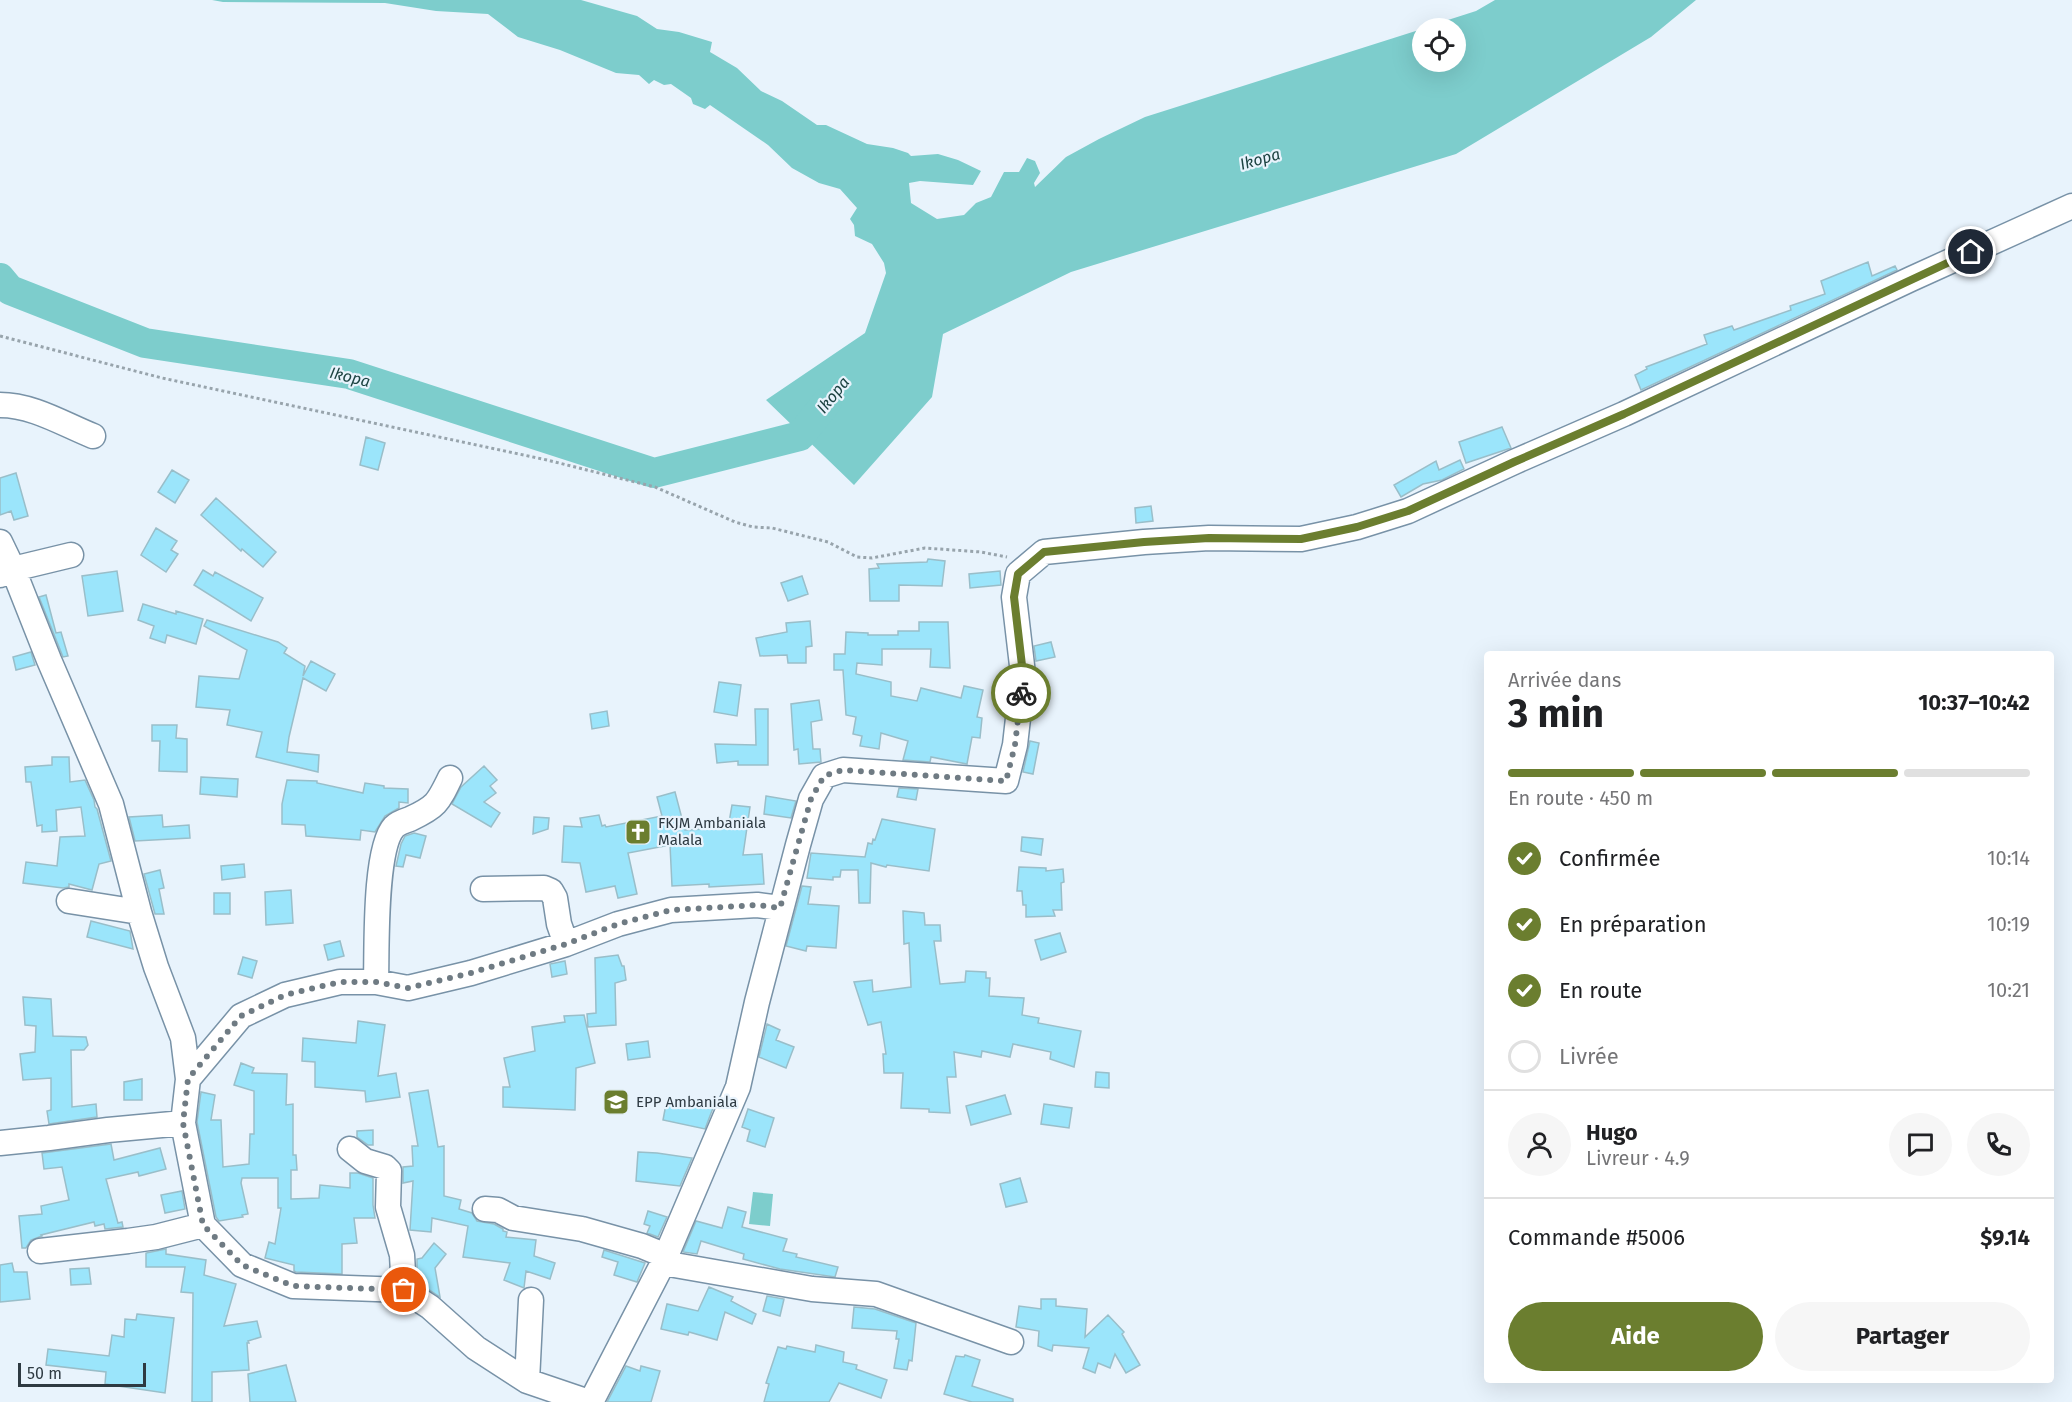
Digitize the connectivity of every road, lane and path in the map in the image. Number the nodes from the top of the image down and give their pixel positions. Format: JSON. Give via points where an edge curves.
{"nodes":[{"id":1,"x":2072,"y":206,"type":"edge"},
{"id":2,"x":0,"y":336,"type":"edge"},
{"id":3,"x":0,"y":405,"type":"edge"},
{"id":4,"x":93,"y":436,"type":"dead end"},
{"id":5,"x":0,"y":542,"type":"edge"},
{"id":6,"x":71,"y":555,"type":"dead end"},
{"id":7,"x":1028,"y":566,"type":"junction"},
{"id":8,"x":7,"y":572,"type":"edge"},
{"id":9,"x":450,"y":778,"type":"dead end"},
{"id":10,"x":483,"y":889,"type":"dead end"},
{"id":11,"x":69,"y":901,"type":"dead end"},
{"id":12,"x":780,"y":908,"type":"junction"},
{"id":13,"x":139,"y":912,"type":"junction"},
{"id":14,"x":566,"y":944,"type":"junction"},
{"id":15,"x":376,"y":982,"type":"junction"},
{"id":16,"x":188,"y":1079,"type":"junction"},
{"id":17,"x":183,"y":1123,"type":"junction"},
{"id":18,"x":0,"y":1143,"type":"edge"},
{"id":19,"x":350,"y":1149,"type":"dead end"},
{"id":20,"x":485,"y":1209,"type":"dead end"},
{"id":21,"x":203,"y":1225,"type":"junction"},
{"id":22,"x":39,"y":1251,"type":"dead end"},
{"id":23,"x":664,"y":1259,"type":"junction"},
{"id":24,"x":404,"y":1290,"type":"junction"},
{"id":25,"x":531,"y":1300,"type":"dead end"},
{"id":26,"x":1011,"y":1342,"type":"dead end"},
{"id":27,"x":527,"y":1381,"type":"junction"},
{"id":28,"x":590,"y":1402,"type":"edge"}],
"edges":[{"from":1,"to":7,"type":"street","via":[[1408,511],[1301,539],[1209,538],[1133,543],[1044,552]]},
{"from":2,"to":7,"type":"path","via":[[162,378],[547,460],[655,487],[735,522],[828,542],[857,557],[925,548],[981,552],[1009,557]]},
{"from":3,"to":4,"type":"street","via":[[32,410]]},
{"from":5,"to":8,"type":"street"},
{"from":6,"to":8,"type":"street"},
{"from":7,"to":12,"type":"street","via":[[1018,574],[1014,597],[1023,674],[1015,745],[1006,781],[843,770],[824,776],[811,799]]},
{"from":8,"to":13,"type":"street","via":[[111,804]]},
{"from":9,"to":15,"type":"street","via":[[434,807],[395,825],[387,836]]},
{"from":10,"to":14,"type":"street","via":[[551,891]]},
{"from":11,"to":13,"type":"street"},
{"from":12,"to":14,"type":"street","via":[[757,905],[671,910],[618,924]]},
{"from":12,"to":23,"type":"street","via":[[738,1087]]},
{"from":13,"to":16,"type":"street","via":[[183,1038]]},
{"from":14,"to":15,"type":"street","via":[[408,988]]},
{"from":15,"to":16,"type":"street","via":[[340,982],[285,995],[241,1016]]},
{"from":16,"to":17,"type":"street"},
{"from":17,"to":18,"type":"street"},
{"from":17,"to":21,"type":"street"},
{"from":19,"to":24,"type":"street","via":[[365,1161],[389,1171],[388,1207],[402,1255]]},
{"from":20,"to":23,"type":"street","via":[[498,1210],[513,1218],[582,1229],[642,1246]]},
{"from":21,"to":22,"type":"street","via":[[147,1238]]},
{"from":21,"to":24,"type":"street","via":[[242,1265],[293,1286]]},
{"from":23,"to":26,"type":"street","via":[[812,1289],[876,1294]]},
{"from":23,"to":28,"type":"street"},
{"from":24,"to":27,"type":"street","via":[[430,1307],[476,1348]]},
{"from":25,"to":27,"type":"street"},
{"from":27,"to":28,"type":"street"}]}
